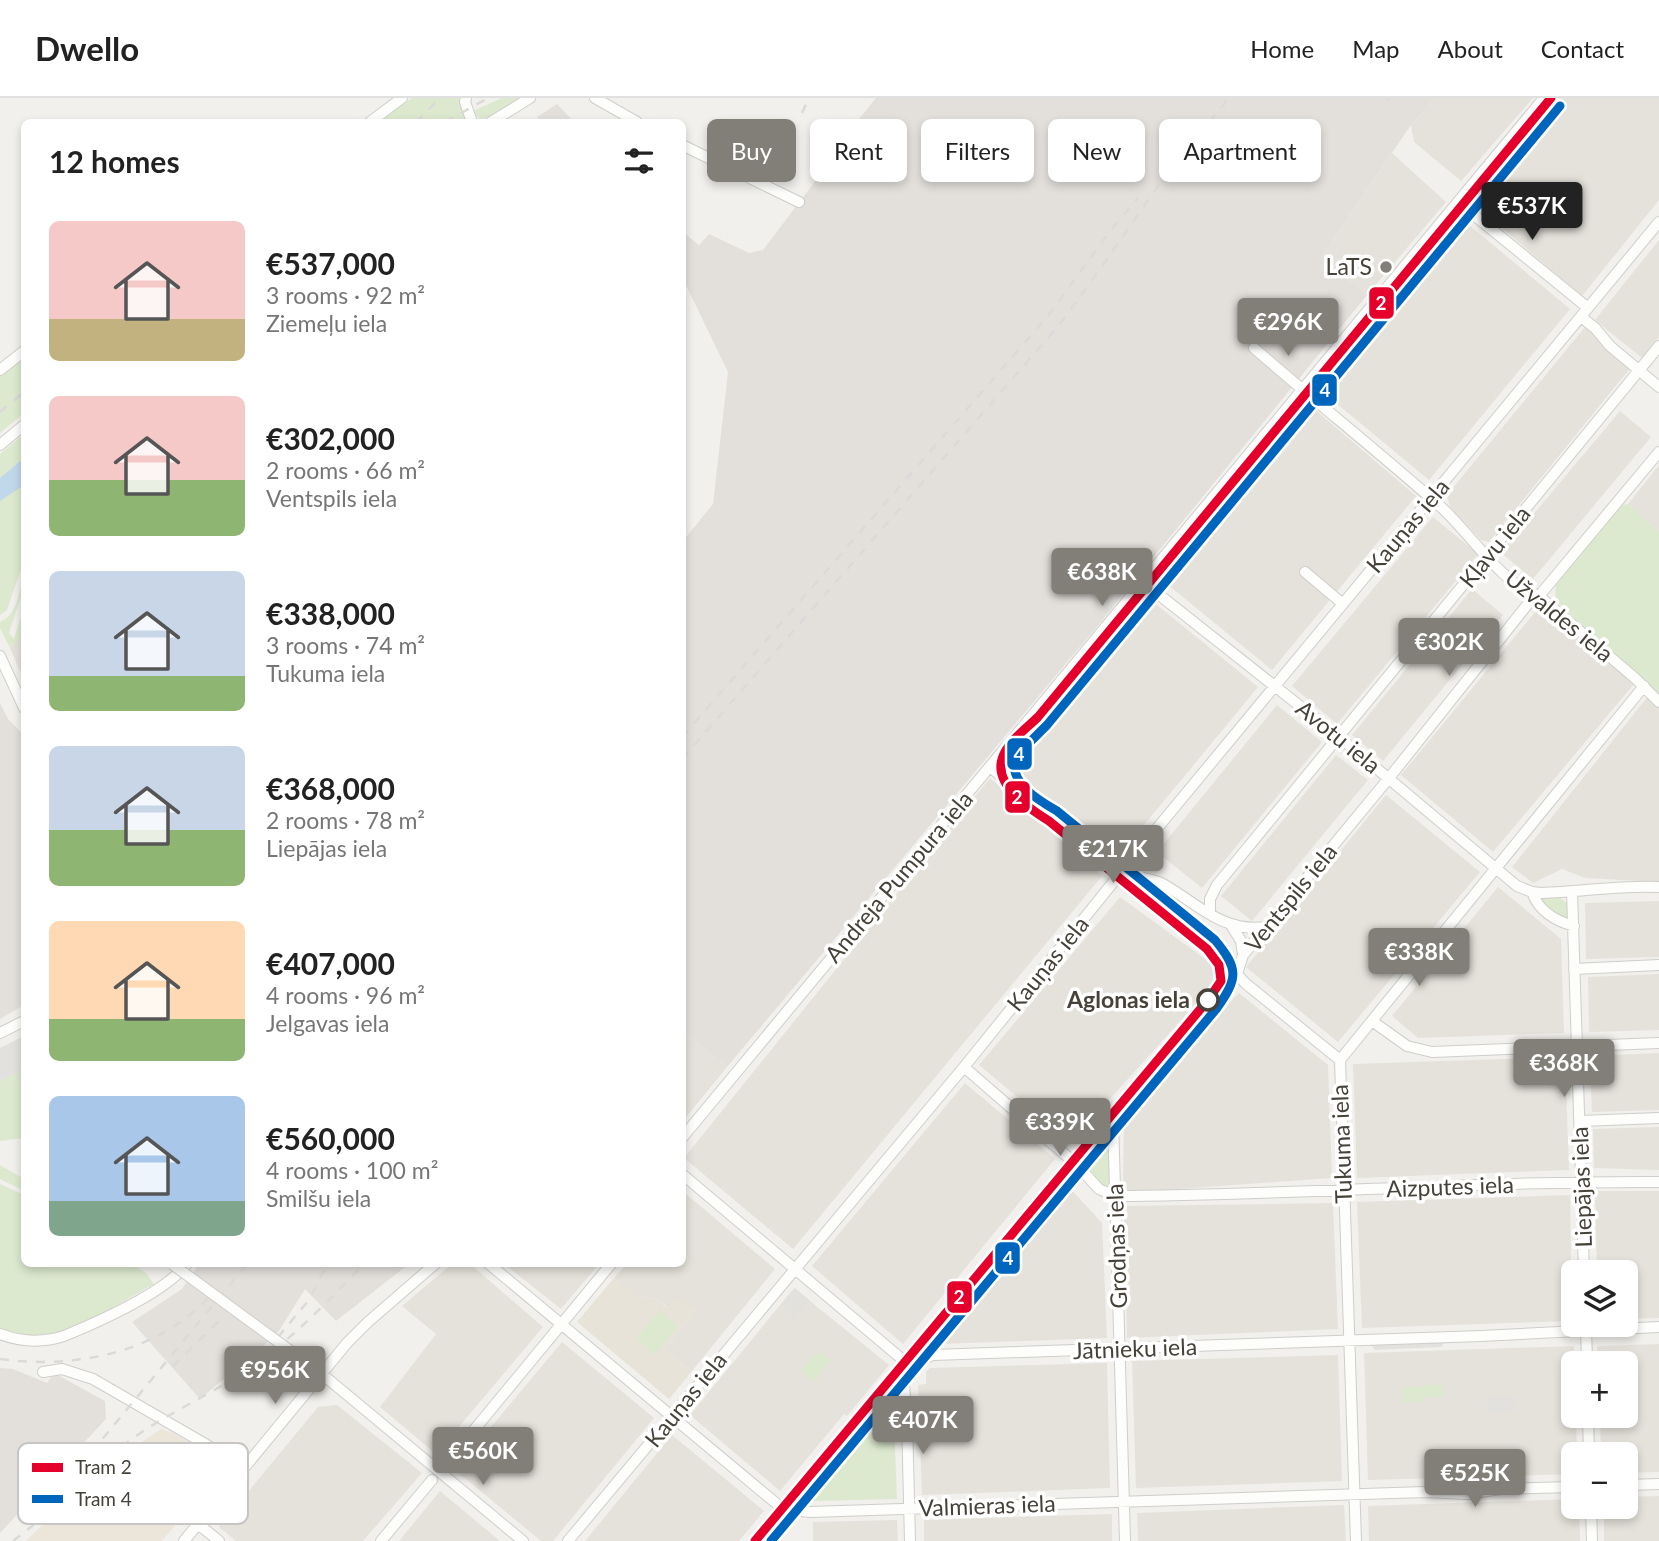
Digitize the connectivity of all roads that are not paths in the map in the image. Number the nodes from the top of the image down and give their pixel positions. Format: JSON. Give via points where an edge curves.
{"nodes":[{"id":1,"x":402,"y":98,"type":"edge"},
{"id":2,"x":466,"y":98,"type":"edge"},
{"id":3,"x":530,"y":98,"type":"edge"},
{"id":4,"x":595,"y":98,"type":"edge"},
{"id":5,"x":1544,"y":98,"type":"edge"},
{"id":6,"x":374,"y":119,"type":"edge"},
{"id":7,"x":471,"y":119,"type":"edge"},
{"id":8,"x":496,"y":119,"type":"edge"},
{"id":9,"x":632,"y":119,"type":"edge"},
{"id":10,"x":686,"y":147,"type":"edge"},
{"id":11,"x":799,"y":202,"type":"dead end"},
{"id":12,"x":1458,"y":202,"type":"junction"},
{"id":13,"x":1659,"y":222,"type":"edge"},
{"id":14,"x":1585,"y":313,"type":"junction"},
{"id":15,"x":1659,"y":346,"type":"edge"},
{"id":16,"x":1254,"y":348,"type":"dead end"},
{"id":17,"x":21,"y":353,"type":"edge"},
{"id":18,"x":0,"y":370,"type":"edge"},
{"id":19,"x":1639,"y":371,"type":"junction"},
{"id":20,"x":1659,"y":387,"type":"edge"},
{"id":21,"x":1303,"y":390,"type":"junction"},
{"id":22,"x":21,"y":428,"type":"edge"},
{"id":23,"x":0,"y":445,"type":"edge"},
{"id":24,"x":1659,"y":452,"type":"edge"},
{"id":25,"x":1431,"y":498,"type":"junction"},
{"id":26,"x":1487,"y":557,"type":"junction"},
{"id":27,"x":1305,"y":572,"type":"dead end"},
{"id":28,"x":1143,"y":582,"type":"junction"},
{"id":29,"x":1539,"y":596,"type":"junction"},
{"id":30,"x":1343,"y":604,"type":"junction"},
{"id":31,"x":0,"y":656,"type":"edge"},
{"id":32,"x":1644,"y":686,"type":"junction"},
{"id":33,"x":1275,"y":687,"type":"junction"},
{"id":34,"x":21,"y":702,"type":"edge"},
{"id":35,"x":1659,"y":702,"type":"edge"},
{"id":36,"x":1339,"y":737,"type":"junction"},
{"id":37,"x":990,"y":767,"type":"junction"},
{"id":38,"x":1389,"y":778,"type":"junction"},
{"id":39,"x":1496,"y":869,"type":"junction"},
{"id":40,"x":1122,"y":873,"type":"junction"},
{"id":41,"x":1659,"y":887,"type":"edge"},
{"id":42,"x":1572,"y":891,"type":"junction"},
{"id":43,"x":1532,"y":892,"type":"junction"},
{"id":44,"x":1210,"y":914,"type":"junction"},
{"id":45,"x":1231,"y":925,"type":"junction"},
{"id":46,"x":1574,"y":926,"type":"junction"},
{"id":47,"x":1266,"y":927,"type":"junction"},
{"id":48,"x":1243,"y":955,"type":"junction"},
{"id":49,"x":1659,"y":965,"type":"edge"},
{"id":50,"x":1574,"y":968,"type":"junction"},
{"id":51,"x":1237,"y":974,"type":"junction"},
{"id":52,"x":1372,"y":1021,"type":"junction"},
{"id":53,"x":21,"y":1022,"type":"edge"},
{"id":54,"x":0,"y":1033,"type":"edge"},
{"id":55,"x":1659,"y":1043,"type":"edge"},
{"id":56,"x":1577,"y":1045,"type":"junction"},
{"id":57,"x":1340,"y":1060,"type":"junction"},
{"id":58,"x":964,"y":1067,"type":"junction"},
{"id":59,"x":1659,"y":1118,"type":"edge"},
{"id":60,"x":1112,"y":1119,"type":"junction"},
{"id":61,"x":1580,"y":1121,"type":"junction"},
{"id":62,"x":686,"y":1133,"type":"edge"},
{"id":63,"x":1076,"y":1164,"type":"junction"},
{"id":64,"x":686,"y":1178,"type":"edge"},
{"id":65,"x":1582,"y":1182,"type":"junction"},
{"id":66,"x":1659,"y":1182,"type":"edge"},
{"id":67,"x":1344,"y":1191,"type":"junction"},
{"id":68,"x":1115,"y":1196,"type":"junction"},
{"id":69,"x":1584,"y":1260,"type":"edge"},
{"id":70,"x":176,"y":1267,"type":"edge"},
{"id":71,"x":183,"y":1267,"type":"edge"},
{"id":72,"x":432,"y":1267,"type":"edge"},
{"id":73,"x":492,"y":1267,"type":"edge"},
{"id":74,"x":608,"y":1267,"type":"edge"},
{"id":75,"x":794,"y":1269,"type":"junction"},
{"id":76,"x":560,"y":1325,"type":"junction"},
{"id":77,"x":1638,"y":1327,"type":"edge"},
{"id":78,"x":1659,"y":1327,"type":"edge"},
{"id":79,"x":1561,"y":1328,"type":"edge"},
{"id":80,"x":0,"y":1334,"type":"edge"},
{"id":81,"x":1349,"y":1341,"type":"junction"},
{"id":82,"x":1120,"y":1350,"type":"junction"},
{"id":83,"x":906,"y":1369,"type":"junction"},
{"id":84,"x":43,"y":1372,"type":"dead end"},
{"id":85,"x":322,"y":1374,"type":"junction"},
{"id":86,"x":671,"y":1417,"type":"junction"},
{"id":87,"x":204,"y":1443,"type":"edge"},
{"id":88,"x":248,"y":1463,"type":"edge"},
{"id":89,"x":446,"y":1464,"type":"dead end"},
{"id":90,"x":432,"y":1480,"type":"dead end"},
{"id":91,"x":1659,"y":1484,"type":"edge"},
{"id":92,"x":1638,"y":1485,"type":"edge"},
{"id":93,"x":1561,"y":1487,"type":"edge"},
{"id":94,"x":1354,"y":1494,"type":"junction"},
{"id":95,"x":1123,"y":1502,"type":"junction"},
{"id":96,"x":909,"y":1508,"type":"junction"},
{"id":97,"x":791,"y":1510,"type":"junction"},
{"id":98,"x":1591,"y":1519,"type":"edge"},
{"id":99,"x":198,"y":1524,"type":"joint"},
{"id":100,"x":184,"y":1541,"type":"edge"},
{"id":101,"x":219,"y":1541,"type":"edge"},
{"id":102,"x":381,"y":1541,"type":"edge"},
{"id":103,"x":523,"y":1541,"type":"edge"},
{"id":104,"x":568,"y":1541,"type":"edge"},
{"id":105,"x":767,"y":1541,"type":"edge"},
{"id":106,"x":910,"y":1541,"type":"edge"},
{"id":107,"x":1125,"y":1541,"type":"edge"},
{"id":108,"x":1356,"y":1541,"type":"edge"},
{"id":109,"x":1592,"y":1541,"type":"edge"}],
"edges":[{"from":1,"to":6,"type":"street"},
{"from":2,"to":7,"type":"street"},
{"from":3,"to":8,"type":"street"},
{"from":4,"to":9,"type":"street"},
{"from":5,"to":12,"type":"street","name":"Andreja Pumpura iela"},
{"from":10,"to":11,"type":"street"},
{"from":12,"to":14,"type":"street"},
{"from":12,"to":21,"type":"street","name":"Andreja Pumpura iela"},
{"from":13,"to":14,"type":"street","name":"Kauņas iela"},
{"from":14,"to":19,"type":"street"},
{"from":14,"to":25,"type":"street","name":"Kauņas iela"},
{"from":15,"to":19,"type":"street","name":"Kļavu iela"},
{"from":16,"to":21,"type":"street","name":"Užvaldes iela"},
{"from":17,"to":18,"type":"street"},
{"from":19,"to":20,"type":"street"},
{"from":19,"to":26,"type":"street","name":"Kļavu iela"},
{"from":21,"to":25,"type":"street","name":"Užvaldes iela"},
{"from":21,"to":28,"type":"street","name":"Andreja Pumpura iela"},
{"from":22,"to":23,"type":"street"},
{"from":24,"to":29,"type":"street","name":"Ventspils iela"},
{"from":25,"to":26,"type":"street","name":"Užvaldes iela"},
{"from":25,"to":30,"type":"street","name":"Kauņas iela"},
{"from":26,"to":29,"type":"street","name":"Užvaldes iela","via":[[1521,587]]},
{"from":26,"to":36,"type":"street","name":"Kļavu iela"},
{"from":27,"to":30,"type":"street"},
{"from":28,"to":33,"type":"street","name":"Avotu iela"},
{"from":28,"to":37,"type":"street","name":"Andreja Pumpura iela"},
{"from":29,"to":32,"type":"street","name":"Užvaldes iela"},
{"from":29,"to":38,"type":"street","name":"Ventspils iela","via":[[1531,600]]},
{"from":30,"to":33,"type":"street","name":"Kauņas iela"},
{"from":31,"to":34,"type":"street"},
{"from":32,"to":35,"type":"street","name":"Užvaldes iela"},
{"from":32,"to":39,"type":"street","name":"Tukuma iela"},
{"from":33,"to":36,"type":"street","name":"Avotu iela"},
{"from":33,"to":40,"type":"street","name":"Kauņas iela"},
{"from":36,"to":38,"type":"street","name":"Avotu iela"},
{"from":36,"to":44,"type":"street","name":"Kļavu iela","via":[[1217,885],[1210,899]]},
{"from":37,"to":40,"type":"street"},
{"from":37,"to":62,"type":"street","name":"Andreja Pumpura iela"},
{"from":38,"to":39,"type":"street","name":"Avotu iela"},
{"from":38,"to":47,"type":"street","name":"Ventspils iela"},
{"from":39,"to":43,"type":"street","name":"Avotu iela"},
{"from":39,"to":52,"type":"street","name":"Tukuma iela"},
{"from":40,"to":44,"type":"street","via":[[1162,883]]},
{"from":40,"to":58,"type":"street","name":"Kauņas iela"},
{"from":41,"to":42,"type":"street"},
{"from":42,"to":43,"type":"street"},
{"from":42,"to":46,"type":"street","name":"Liepājas iela"},
{"from":43,"to":46,"type":"street","name":"Avotu iela","via":[[1536,904],[1560,922]]},
{"from":44,"to":45,"type":"street"},
{"from":45,"to":47,"type":"street","via":[[1247,930]]},
{"from":45,"to":48,"type":"street"},
{"from":46,"to":50,"type":"street","name":"Liepājas iela"},
{"from":47,"to":48,"type":"street","name":"Ventspils iela"},
{"from":48,"to":51,"type":"street","name":"Ventspils iela"},
{"from":49,"to":50,"type":"street"},
{"from":50,"to":56,"type":"street","name":"Liepājas iela"},
{"from":51,"to":57,"type":"street"},
{"from":51,"to":60,"type":"street","name":"Ventspils iela"},
{"from":52,"to":56,"type":"street","via":[[1407,1046],[1432,1052]]},
{"from":52,"to":57,"type":"street","name":"Tukuma iela"},
{"from":53,"to":54,"type":"street"},
{"from":55,"to":56,"type":"street"},
{"from":56,"to":61,"type":"street","name":"Liepājas iela"},
{"from":57,"to":67,"type":"street","name":"Tukuma iela"},
{"from":58,"to":63,"type":"street"},
{"from":58,"to":75,"type":"street","name":"Kauņas iela"},
{"from":59,"to":61,"type":"street"},
{"from":60,"to":63,"type":"street","name":"Ventspils iela"},
{"from":60,"to":68,"type":"street","name":"Grodņas iela"},
{"from":61,"to":65,"type":"street","name":"Liepājas iela"},
{"from":63,"to":68,"type":"street","via":[[1099,1189]]},
{"from":63,"to":83,"type":"street","name":"Ventspils iela"},
{"from":64,"to":75,"type":"street"},
{"from":65,"to":66,"type":"street","name":"Aizputes iela"},
{"from":65,"to":67,"type":"street","name":"Aizputes iela"},
{"from":65,"to":69,"type":"street","name":"Liepājas iela"},
{"from":67,"to":68,"type":"street","name":"Aizputes iela"},
{"from":67,"to":81,"type":"street","name":"Tukuma iela"},
{"from":68,"to":82,"type":"street","name":"Grodņas iela"},
{"from":70,"to":85,"type":"street","bridge":true},
{"from":71,"to":80,"type":"street","via":[[144,1297],[64,1336],[33,1341]]},
{"from":72,"to":85,"type":"street","via":[[368,1322]]},
{"from":73,"to":76,"type":"street","name":"Valmieras iela"},
{"from":74,"to":76,"type":"street"},
{"from":75,"to":83,"type":"street"},
{"from":75,"to":86,"type":"street","name":"Kauņas iela"},
{"from":76,"to":86,"type":"street","name":"Valmieras iela"},
{"from":76,"to":89,"type":"street"},
{"from":77,"to":78,"type":"street","name":"Jātnieku iela"},
{"from":79,"to":81,"type":"street","name":"Jātnieku iela"},
{"from":81,"to":82,"type":"street","name":"Jātnieku iela"},
{"from":81,"to":94,"type":"street","name":"Tukuma iela"},
{"from":82,"to":83,"type":"street","name":"Jātnieku iela","via":[[933,1356]]},
{"from":82,"to":95,"type":"street","name":"Grodņas iela"},
{"from":83,"to":96,"type":"street"},
{"from":83,"to":97,"type":"street","name":"Ventspils iela"},
{"from":84,"to":87,"type":"street","via":[[62,1369],[93,1379]]},
{"from":85,"to":88,"type":"street"},
{"from":85,"to":103,"type":"street"},
{"from":86,"to":97,"type":"street","name":"Valmieras iela","via":[[775,1504]]},
{"from":86,"to":104,"type":"street","name":"Kauņas iela"},
{"from":90,"to":102,"type":"street"},
{"from":91,"to":92,"type":"street"},
{"from":93,"to":94,"type":"street","name":"Valmieras iela","via":[[1468,1494]]},
{"from":94,"to":95,"type":"street","name":"Valmieras iela"},
{"from":94,"to":108,"type":"street","name":"Tukuma iela"},
{"from":95,"to":96,"type":"street","name":"Valmieras iela"},
{"from":95,"to":107,"type":"street","name":"Grodņas iela"},
{"from":96,"to":97,"type":"street","name":"Valmieras iela"},
{"from":96,"to":106,"type":"street"},
{"from":97,"to":105,"type":"street","name":"Ventspils iela"},
{"from":98,"to":109,"type":"street"},
{"from":99,"to":100,"type":"street"},
{"from":99,"to":101,"type":"street"}]}
